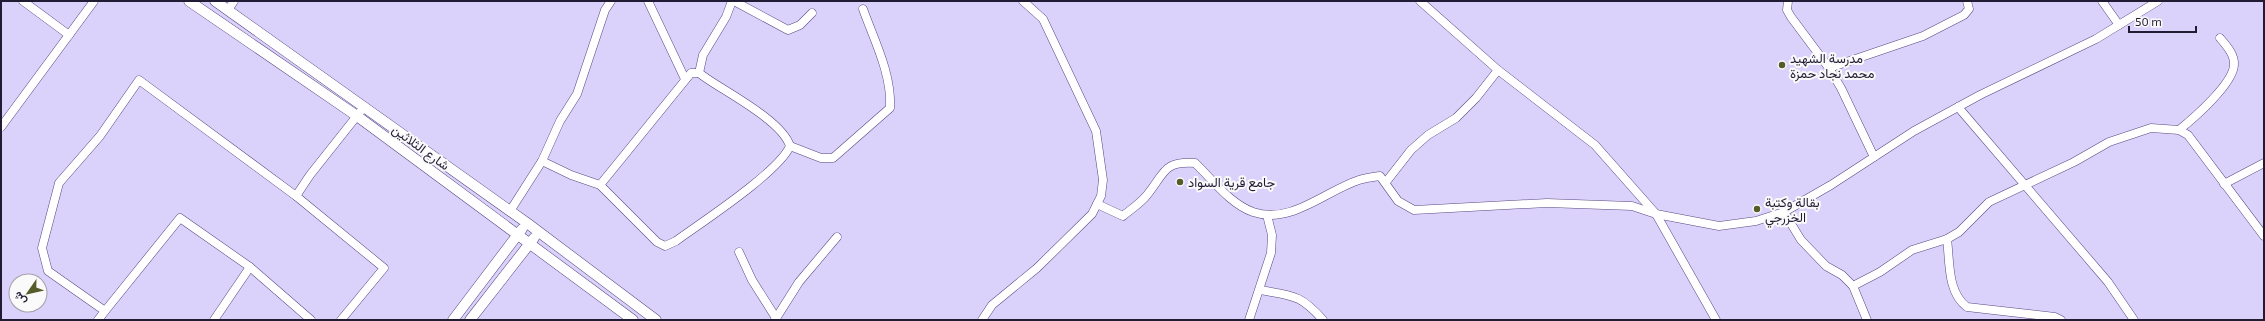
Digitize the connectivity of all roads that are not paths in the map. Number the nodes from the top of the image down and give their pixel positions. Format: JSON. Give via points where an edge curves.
{"nodes":[{"id":1,"x":23,"y":1,"type":"edge"},
{"id":2,"x":94,"y":1,"type":"edge"},
{"id":3,"x":189,"y":1,"type":"edge"},
{"id":4,"x":215,"y":1,"type":"edge"},
{"id":5,"x":234,"y":1,"type":"edge"},
{"id":6,"x":610,"y":1,"type":"edge"},
{"id":7,"x":648,"y":1,"type":"edge"},
{"id":8,"x":733,"y":1,"type":"edge"},
{"id":9,"x":1023,"y":1,"type":"edge"},
{"id":10,"x":1420,"y":1,"type":"edge"},
{"id":11,"x":1788,"y":1,"type":"edge"},
{"id":12,"x":1967,"y":1,"type":"edge"},
{"id":13,"x":2102,"y":1,"type":"edge"},
{"id":14,"x":2158,"y":1,"type":"edge"},
{"id":15,"x":228,"y":10,"type":"junction"},
{"id":16,"x":863,"y":10,"type":"dead end"},
{"id":17,"x":812,"y":13,"type":"dead end"},
{"id":18,"x":2119,"y":25,"type":"junction"},
{"id":19,"x":69,"y":35,"type":"junction"},
{"id":20,"x":2220,"y":38,"type":"dead end"},
{"id":21,"x":1829,"y":68,"type":"junction"},
{"id":22,"x":1498,"y":70,"type":"junction"},
{"id":23,"x":699,"y":73,"type":"junction"},
{"id":24,"x":685,"y":79,"type":"junction"},
{"id":25,"x":364,"y":107,"type":"junction"},
{"id":26,"x":1958,"y":107,"type":"junction"},
{"id":27,"x":357,"y":116,"type":"junction"},
{"id":28,"x":1,"y":127,"type":"edge"},
{"id":29,"x":2179,"y":130,"type":"junction"},
{"id":30,"x":790,"y":146,"type":"junction"},
{"id":31,"x":1874,"y":157,"type":"junction"},
{"id":32,"x":542,"y":161,"type":"junction"},
{"id":33,"x":2264,"y":163,"type":"edge"},
{"id":34,"x":1386,"y":182,"type":"junction"},
{"id":35,"x":2024,"y":184,"type":"junction"},
{"id":36,"x":2224,"y":184,"type":"junction"},
{"id":37,"x":600,"y":185,"type":"junction"},
{"id":38,"x":296,"y":196,"type":"junction"},
{"id":39,"x":1097,"y":204,"type":"junction"},
{"id":40,"x":510,"y":211,"type":"junction"},
{"id":41,"x":1784,"y":212,"type":"junction"},
{"id":42,"x":1656,"y":214,"type":"junction"},
{"id":43,"x":1267,"y":215,"type":"junction"},
{"id":44,"x":527,"y":223,"type":"junction"},
{"id":45,"x":539,"y":232,"type":"junction"},
{"id":46,"x":518,"y":234,"type":"junction"},
{"id":47,"x":2264,"y":236,"type":"edge"},
{"id":48,"x":838,"y":237,"type":"dead end"},
{"id":49,"x":1947,"y":239,"type":"junction"},
{"id":50,"x":530,"y":243,"type":"junction"},
{"id":51,"x":739,"y":252,"type":"dead end"},
{"id":52,"x":250,"y":267,"type":"junction"},
{"id":53,"x":1853,"y":286,"type":"junction"},
{"id":54,"x":1260,"y":290,"type":"junction"},
{"id":55,"x":105,"y":311,"type":"junction"},
{"id":56,"x":776,"y":319,"type":"edge"},
{"id":57,"x":98,"y":320,"type":"edge"},
{"id":58,"x":214,"y":320,"type":"edge"},
{"id":59,"x":311,"y":320,"type":"edge"},
{"id":60,"x":341,"y":320,"type":"edge"},
{"id":61,"x":453,"y":320,"type":"edge"},
{"id":62,"x":470,"y":320,"type":"edge"},
{"id":63,"x":633,"y":320,"type":"edge"},
{"id":64,"x":656,"y":320,"type":"edge"},
{"id":65,"x":982,"y":320,"type":"edge"},
{"id":66,"x":1249,"y":320,"type":"edge"},
{"id":67,"x":1323,"y":320,"type":"edge"},
{"id":68,"x":1716,"y":320,"type":"edge"},
{"id":69,"x":1867,"y":320,"type":"edge"},
{"id":70,"x":2062,"y":320,"type":"edge"},
{"id":71,"x":2134,"y":320,"type":"edge"}],
"edges":[{"from":1,"to":19,"type":"street"},
{"from":2,"to":19,"type":"street"},
{"from":3,"to":27,"type":"street","name":"شارع الثلاثين"},
{"from":4,"to":15,"type":"street","name":"شارع الثلاثين"},
{"from":5,"to":15,"type":"street"},
{"from":6,"to":32,"type":"street","via":[[577,94],[560,121]]},
{"from":7,"to":24,"type":"street"},
{"from":8,"to":17,"type":"street","via":[[788,30],[800,25]]},
{"from":8,"to":23,"type":"street","via":[[703,55]]},
{"from":9,"to":39,"type":"street","via":[[1043,18],[1096,131],[1103,180]]},
{"from":10,"to":22,"type":"street"},
{"from":11,"to":21,"type":"street","via":[[1787,10],[1791,17]]},
{"from":12,"to":21,"type":"street","via":[[1969,9],[1964,15],[1923,36]]},
{"from":13,"to":18,"type":"street"},
{"from":14,"to":18,"type":"street"},
{"from":15,"to":25,"type":"street","name":"شارع الثلاثين"},
{"from":16,"to":30,"type":"street","via":[[891,94],[890,108],[833,158],[821,158]]},
{"from":18,"to":26,"type":"street","via":[[2096,39]]},
{"from":19,"to":28,"type":"street"},
{"from":20,"to":29,"type":"street","via":[[2230,51],[2234,64],[2231,77],[2200,112]]},
{"from":21,"to":31,"type":"street"},
{"from":22,"to":34,"type":"street","via":[[1456,118],[1428,135],[1411,150]]},
{"from":22,"to":42,"type":"street","via":[[1595,145]]},
{"from":23,"to":24,"type":"street","via":[[691,73]]},
{"from":23,"to":30,"type":"street","via":[[776,124],[788,139]]},
{"from":24,"to":37,"type":"street"},
{"from":25,"to":27,"type":"street"},
{"from":25,"to":40,"type":"street","name":"شارع الثلاثين"},
{"from":26,"to":31,"type":"street"},
{"from":26,"to":35,"type":"street"},
{"from":27,"to":38,"type":"street"},
{"from":27,"to":46,"type":"street","name":"شارع الثلاثين"},
{"from":29,"to":35,"type":"street","via":[[2151,128],[2108,142],[2074,162]]},
{"from":29,"to":36,"type":"street","via":[[2188,135]]},
{"from":30,"to":37,"type":"street","via":[[787,153],[753,184],[666,246],[657,242]]},
{"from":31,"to":41,"type":"street"},
{"from":32,"to":37,"type":"street"},
{"from":32,"to":40,"type":"street"},
{"from":33,"to":36,"type":"street"},
{"from":34,"to":42,"type":"street","via":[[1398,201],[1414,210],[1547,204],[1632,206]]},
{"from":34,"to":43,"type":"street","via":[[1380,176],[1359,180],[1289,213]]},
{"from":35,"to":49,"type":"street","via":[[1990,202],[1959,232]]},
{"from":35,"to":71,"type":"street","via":[[2108,282]]},
{"from":36,"to":47,"type":"street"},
{"from":38,"to":55,"type":"street","via":[[139,80],[100,136],[59,183],[42,248],[48,271]]},
{"from":38,"to":60,"type":"street","via":[[384,268]]},
{"from":39,"to":43,"type":"street","via":[[1123,216],[1146,196],[1164,170],[1179,162],[1195,162],[1229,197],[1252,212]]},
{"from":39,"to":65,"type":"street","via":[[1092,214],[1037,268],[992,306]]},
{"from":40,"to":44,"type":"street","name":"شارع الثلاثين"},
{"from":41,"to":42,"type":"street","via":[[1756,221],[1719,226]]},
{"from":41,"to":53,"type":"street","via":[[1801,240],[1826,266],[1842,275]]},
{"from":42,"to":68,"type":"street"},
{"from":43,"to":54,"type":"street","via":[[1272,235],[1271,253]]},
{"from":44,"to":45,"type":"street","name":"شارع الثلاثين"},
{"from":44,"to":46,"type":"street"},
{"from":45,"to":50,"type":"street"},
{"from":45,"to":64,"type":"street","name":"شارع الثلاثين"},
{"from":46,"to":50,"type":"street","name":"شارع الثلاثين"},
{"from":46,"to":61,"type":"street"},
{"from":48,"to":56,"type":"street","via":[[799,282]]},
{"from":49,"to":53,"type":"street","via":[[1912,250],[1880,272]]},
{"from":49,"to":70,"type":"street","via":[[1953,289],[1967,307],[2055,317]]},
{"from":50,"to":62,"type":"street"},
{"from":50,"to":63,"type":"street","name":"شارع الثلاثين"},
{"from":51,"to":56,"type":"street","via":[[752,280]]},
{"from":52,"to":55,"type":"street","via":[[180,218]]},
{"from":52,"to":58,"type":"street"},
{"from":52,"to":59,"type":"street"},
{"from":53,"to":69,"type":"street"},
{"from":54,"to":66,"type":"street"},
{"from":54,"to":67,"type":"street","via":[[1294,296],[1309,304]]},
{"from":55,"to":57,"type":"street"}]}
